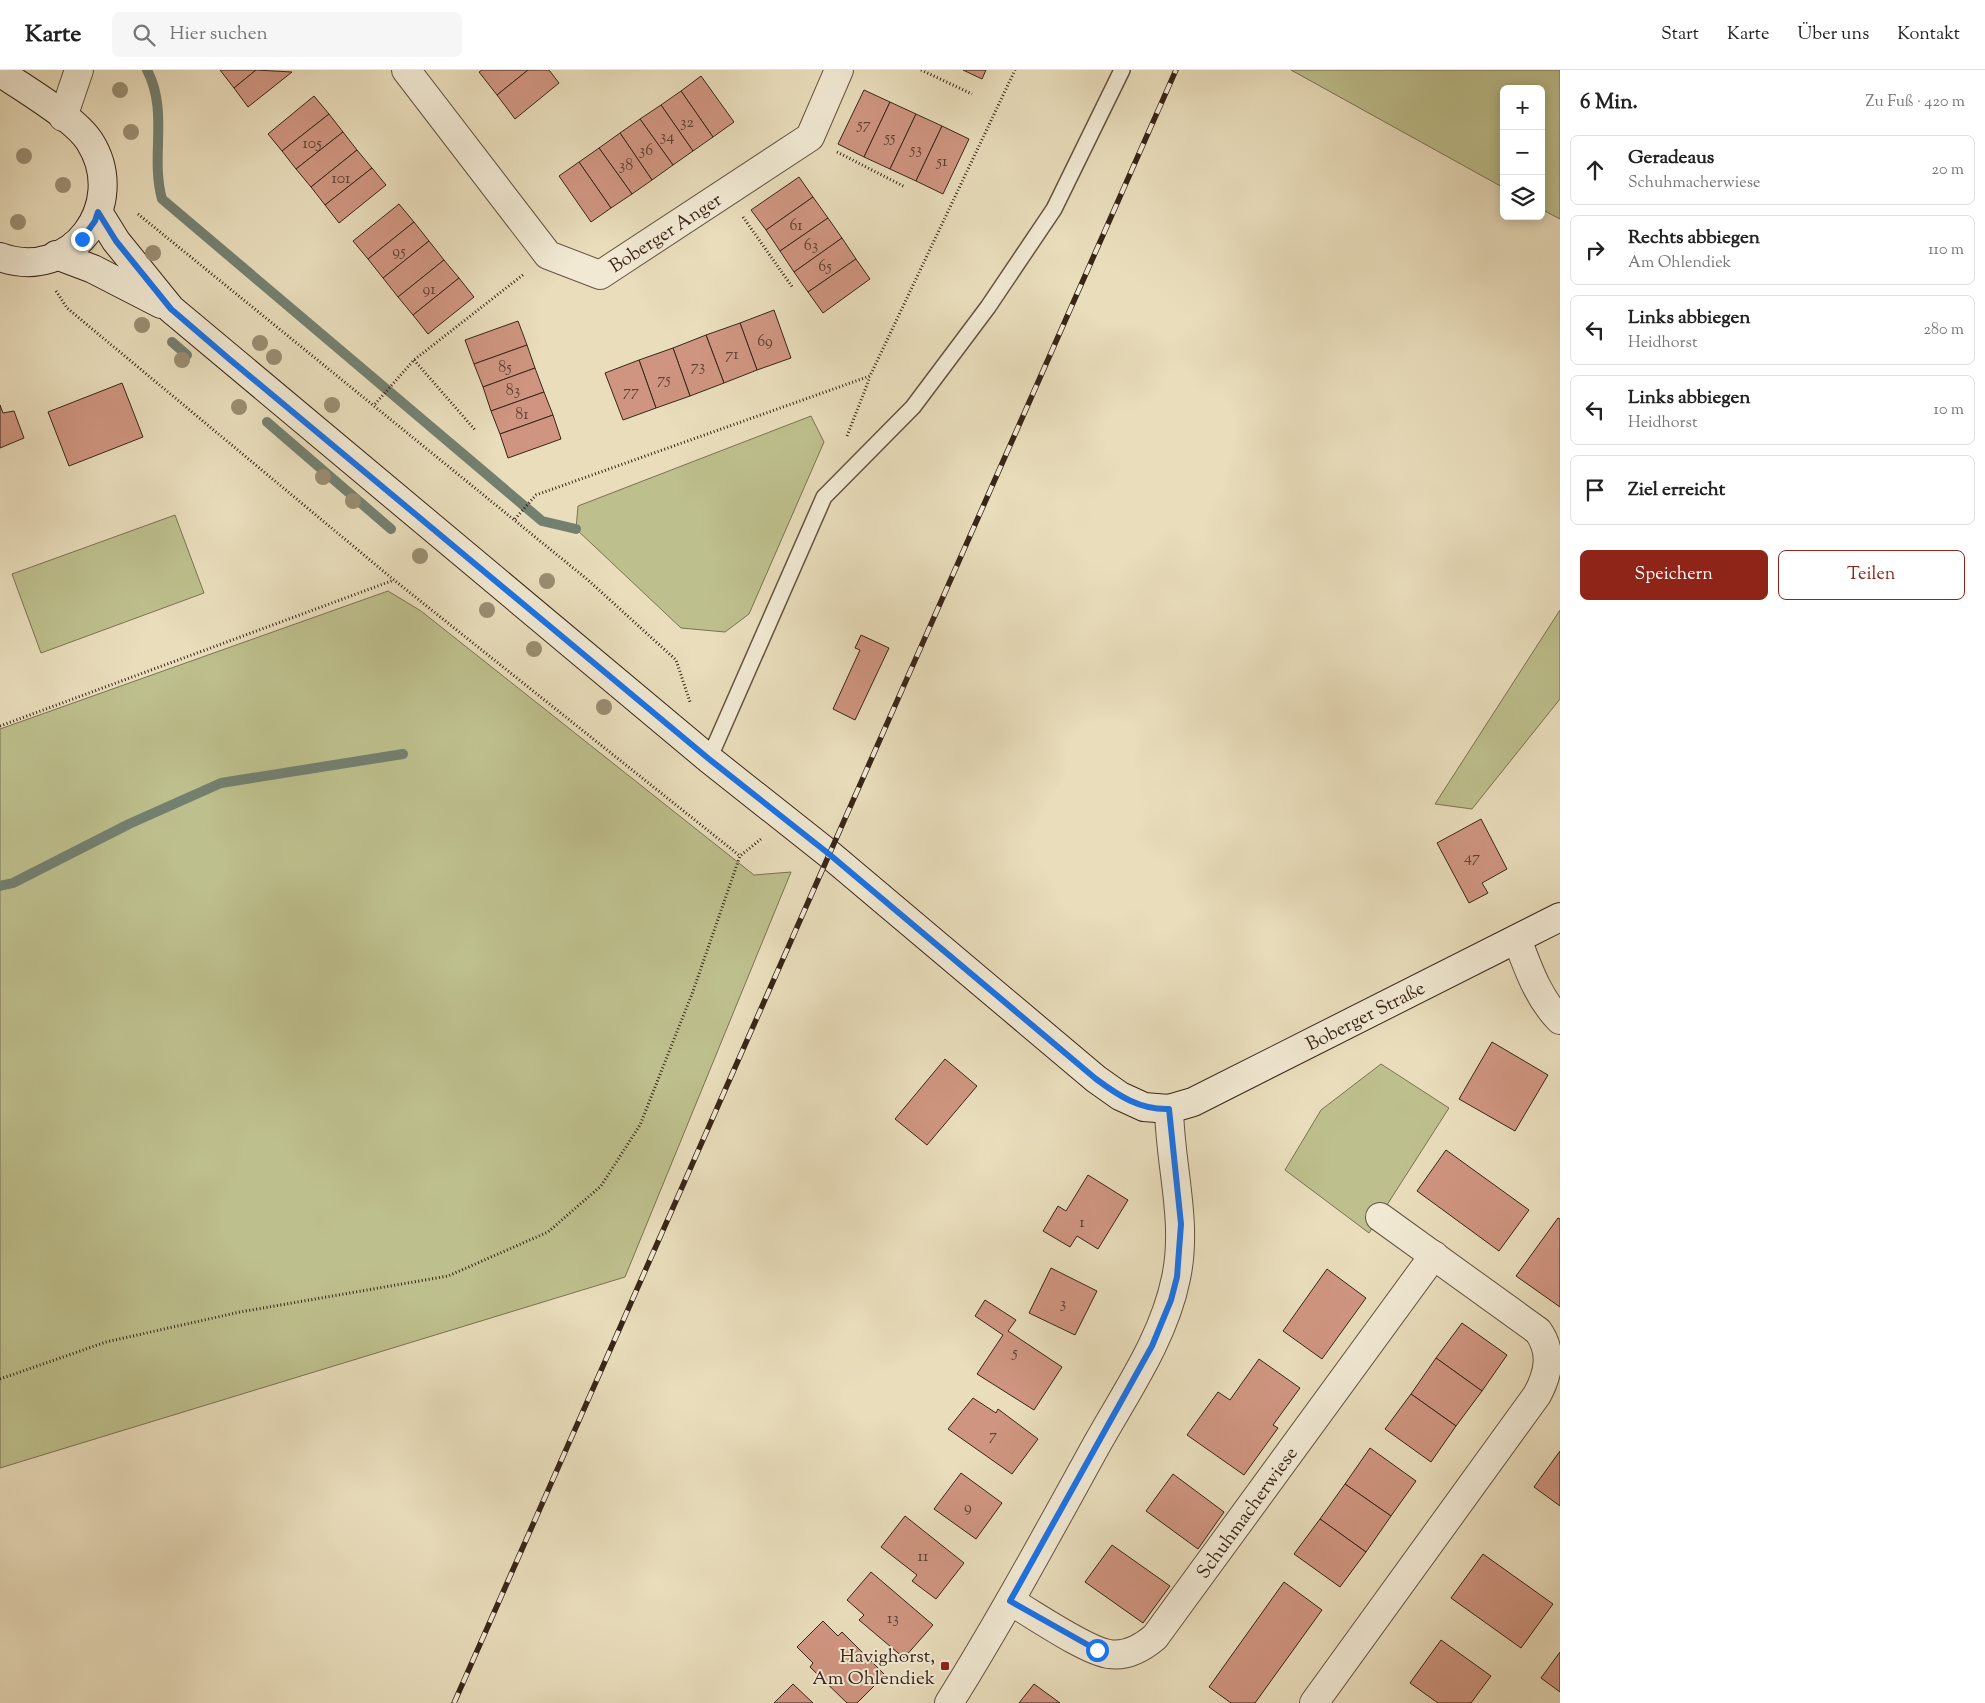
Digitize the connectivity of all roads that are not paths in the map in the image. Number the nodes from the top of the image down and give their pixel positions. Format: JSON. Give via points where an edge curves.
{"nodes":[{"id":1,"x":79,"y":70,"type":"edge"},
{"id":2,"x":406,"y":70,"type":"edge"},
{"id":3,"x":839,"y":70,"type":"edge"},
{"id":4,"x":1122,"y":70,"type":"edge"},
{"id":5,"x":1,"y":71,"type":"edge"},
{"id":6,"x":64,"y":117,"type":"junction"},
{"id":7,"x":98,"y":212,"type":"junction"},
{"id":8,"x":56,"y":256,"type":"junction"},
{"id":9,"x":0,"y":257,"type":"edge"},
{"id":10,"x":171,"y":309,"type":"junction"},
{"id":11,"x":709,"y":759,"type":"junction"},
{"id":12,"x":1560,"y":917,"type":"edge"},
{"id":13,"x":1517,"y":939,"type":"junction"},
{"id":14,"x":1560,"y":1020,"type":"edge"},
{"id":15,"x":1169,"y":1109,"type":"junction"},
{"id":16,"x":1380,"y":1217,"type":"dead end"},
{"id":17,"x":1434,"y":1255,"type":"junction"},
{"id":18,"x":1010,"y":1601,"type":"junction"},
{"id":19,"x":949,"y":1703,"type":"edge"},
{"id":20,"x":1314,"y":1703,"type":"edge"}],
"edges":[{"from":1,"to":6,"type":"street"},
{"from":2,"to":3,"type":"street","name":"Boberger Anger","via":[[548,255],[600,275],[810,137]]},
{"from":4,"to":11,"type":"lane","via":[[1054,210],[988,307],[913,407],[824,497]]},
{"from":5,"to":6,"type":"street"},
{"from":6,"to":7,"type":"street","via":[[89,140],[99,159],[103,180]]},
{"from":7,"to":8,"type":"street","via":[[82,239]]},
{"from":7,"to":10,"type":"street","via":[[116,241]]},
{"from":8,"to":9,"type":"street","via":[[23,262]]},
{"from":8,"to":10,"type":"street","via":[[92,269]]},
{"from":10,"to":11,"type":"street"},
{"from":11,"to":15,"type":"street","via":[[1109,1088],[1144,1107]]},
{"from":12,"to":13,"type":"street","name":"Boberger Straße"},
{"from":13,"to":14,"type":"street","via":[[1538,990]]},
{"from":13,"to":15,"type":"street","name":"Boberger Straße","via":[[1193,1102]]},
{"from":15,"to":18,"type":"street","via":[[1181,1224],[1177,1277],[1171,1300],[1152,1346]]},
{"from":16,"to":17,"type":"street"},
{"from":17,"to":18,"type":"street","name":"Schuhmacherwiese","via":[[1155,1637],[1144,1646],[1134,1651],[1109,1654],[1083,1644]]},
{"from":17,"to":20,"type":"street","via":[[1538,1331],[1546,1341],[1548,1370],[1537,1395]]},
{"from":18,"to":19,"type":"street"}]}
